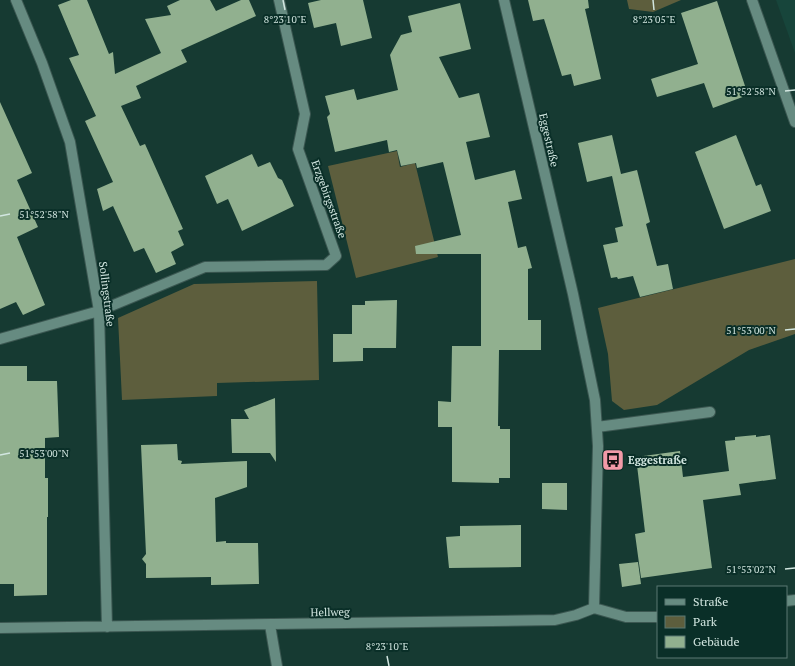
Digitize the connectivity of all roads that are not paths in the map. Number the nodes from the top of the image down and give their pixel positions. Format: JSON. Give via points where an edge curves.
{"nodes":[{"id":1,"x":16,"y":0,"type":"edge"},
{"id":2,"x":279,"y":0,"type":"edge"},
{"id":3,"x":504,"y":0,"type":"edge"},
{"id":4,"x":752,"y":0,"type":"edge"},
{"id":5,"x":795,"y":122,"type":"edge"},
{"id":6,"x":99,"y":311,"type":"junction"},
{"id":7,"x":0,"y":339,"type":"edge"},
{"id":8,"x":710,"y":412,"type":"dead end"},
{"id":9,"x":597,"y":427,"type":"junction"},
{"id":10,"x":594,"y":608,"type":"junction"},
{"id":11,"x":657,"y":617,"type":"edge"},
{"id":12,"x":270,"y":625,"type":"junction"},
{"id":13,"x":107,"y":627,"type":"junction"},
{"id":14,"x":0,"y":628,"type":"edge"},
{"id":15,"x":277,"y":666,"type":"edge"}],
"edges":[{"from":1,"to":6,"type":"street","name":"Sollingstraße","via":[[70,142]]},
{"from":2,"to":6,"type":"street","name":"Erzgebirgsstraße","via":[[305,114],[298,149],[336,256],[326,265],[206,267]]},
{"from":3,"to":9,"type":"street","name":"Eggestraße","via":[[573,294],[595,400]]},
{"from":4,"to":5,"type":"street"},
{"from":6,"to":7,"type":"street"},
{"from":6,"to":13,"type":"street","name":"Sollingstraße"},
{"from":8,"to":9,"type":"street"},
{"from":9,"to":10,"type":"street","name":"Eggestraße"},
{"from":10,"to":11,"type":"street","via":[[626,616]]},
{"from":10,"to":12,"type":"street","name":"Hellweg","via":[[576,616],[555,620]]},
{"from":12,"to":13,"type":"street","name":"Hellweg"},
{"from":12,"to":15,"type":"street"},
{"from":13,"to":14,"type":"street","name":"Hellweg"}]}
